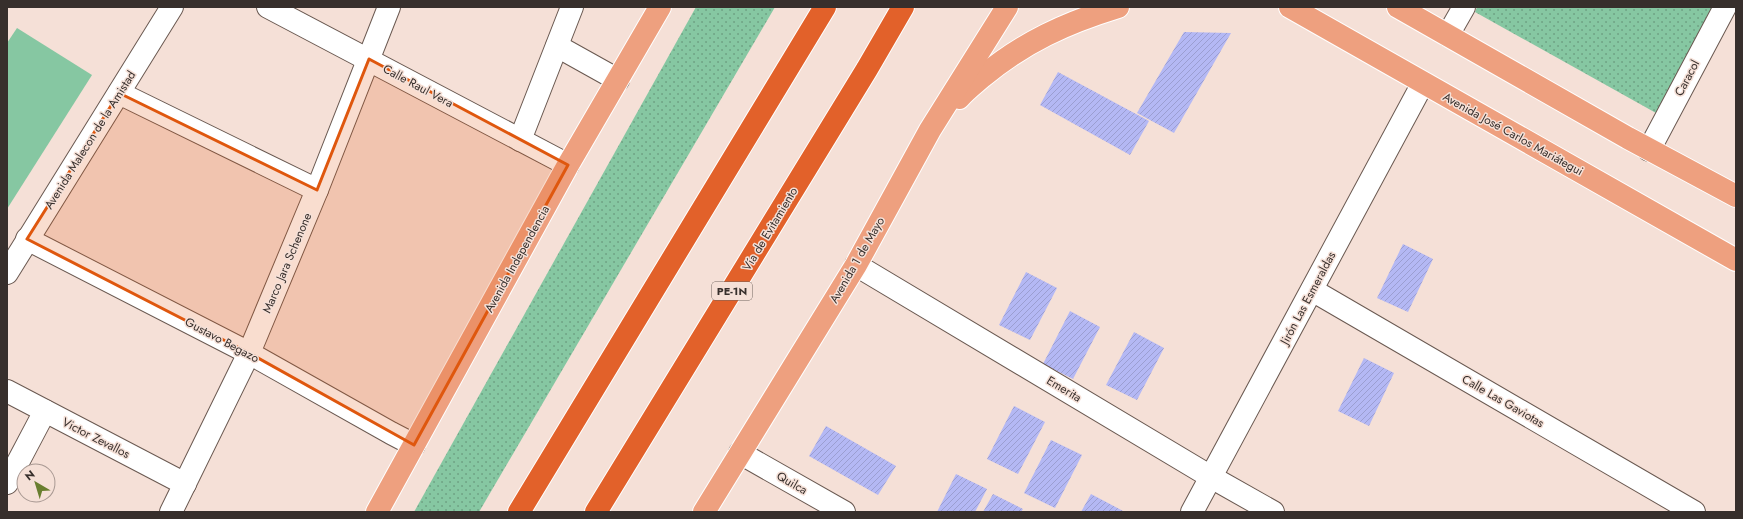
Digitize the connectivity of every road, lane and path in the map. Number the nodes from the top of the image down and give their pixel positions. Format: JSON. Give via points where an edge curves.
{"nodes":[{"id":1,"x":172,"y":7,"type":"edge"},
{"id":2,"x":268,"y":7,"type":"edge"},
{"id":3,"x":390,"y":7,"type":"edge"},
{"id":4,"x":572,"y":7,"type":"edge"},
{"id":5,"x":660,"y":7,"type":"edge"},
{"id":6,"x":825,"y":7,"type":"edge"},
{"id":7,"x":903,"y":7,"type":"edge"},
{"id":8,"x":1007,"y":7,"type":"edge"},
{"id":9,"x":1118,"y":7,"type":"edge"},
{"id":10,"x":1290,"y":7,"type":"edge"},
{"id":11,"x":1398,"y":7,"type":"edge"},
{"id":12,"x":1464,"y":7,"type":"edge"},
{"id":13,"x":1725,"y":7,"type":"edge"},
{"id":14,"x":1448,"y":36,"type":"junction"},
{"id":15,"x":556,"y":46,"type":"junction"},
{"id":16,"x":369,"y":59,"type":"junction"},
{"id":17,"x":618,"y":80,"type":"junction"},
{"id":18,"x":1423,"y":83,"type":"junction"},
{"id":19,"x":119,"y":93,"type":"junction"},
{"id":20,"x":930,"y":130,"type":"junction"},
{"id":21,"x":520,"y":140,"type":"junction"},
{"id":22,"x":1649,"y":150,"type":"junction"},
{"id":23,"x":568,"y":165,"type":"junction"},
{"id":24,"x":317,"y":190,"type":"junction"},
{"id":25,"x":1736,"y":196,"type":"edge"},
{"id":26,"x":27,"y":239,"type":"junction"},
{"id":27,"x":1736,"y":260,"type":"edge"},
{"id":28,"x":856,"y":265,"type":"junction"},
{"id":29,"x":7,"y":273,"type":"edge"},
{"id":30,"x":1312,"y":290,"type":"junction"},
{"id":31,"x":249,"y":353,"type":"junction"},
{"id":32,"x":7,"y":391,"type":"edge"},
{"id":33,"x":45,"y":411,"type":"junction"},
{"id":34,"x":414,"y":445,"type":"junction"},
{"id":35,"x":740,"y":453,"type":"junction"},
{"id":36,"x":1211,"y":477,"type":"junction"},
{"id":37,"x":7,"y":483,"type":"edge"},
{"id":38,"x":185,"y":484,"type":"junction"},
{"id":39,"x":171,"y":512,"type":"edge"},
{"id":40,"x":377,"y":512,"type":"edge"},
{"id":41,"x":519,"y":512,"type":"edge"},
{"id":42,"x":596,"y":512,"type":"edge"},
{"id":43,"x":704,"y":512,"type":"edge"},
{"id":44,"x":844,"y":512,"type":"edge"},
{"id":45,"x":1192,"y":512,"type":"edge"},
{"id":46,"x":1273,"y":512,"type":"edge"},
{"id":47,"x":1694,"y":512,"type":"edge"}],
"edges":[{"from":1,"to":19,"type":"street","name":"Avenida Malecon de la Amistad"},
{"from":2,"to":16,"type":"street","name":"Calle Raul Vera"},
{"from":3,"to":16,"type":"street","name":"Marco Jara Schenone"},
{"from":4,"to":15,"type":"street"},
{"from":5,"to":17,"type":"main road","name":"Avenida Independencia"},
{"from":6,"to":41,"type":"highway"},
{"from":7,"to":42,"type":"highway","name":"Vía de Evitamiento","number":"PE-1N"},
{"from":8,"to":20,"type":"main road","name":"Avenida 1 de Mayo"},
{"from":9,"to":20,"type":"main road","via":[[1082,18],[1039,38],[998,64],[962,94]]},
{"from":10,"to":18,"type":"main road","name":"Avenida José Carlos Mariátegui"},
{"from":11,"to":14,"type":"main road"},
{"from":12,"to":14,"type":"street"},
{"from":13,"to":22,"type":"street","name":"Caracol"},
{"from":14,"to":22,"type":"main road"},
{"from":15,"to":17,"type":"street"},
{"from":15,"to":21,"type":"street"},
{"from":16,"to":21,"type":"street","name":"Calle Raul Vera"},
{"from":16,"to":24,"type":"street","name":"Marco Jara Schenone"},
{"from":17,"to":23,"type":"main road","name":"Avenida Independencia"},
{"from":18,"to":27,"type":"main road","name":"Avenida José Carlos Mariátegui"},
{"from":18,"to":30,"type":"street","name":"Jirón Las Esmeraldas"},
{"from":19,"to":24,"type":"street"},
{"from":19,"to":26,"type":"street","name":"Avenida Malecon de la Amistad"},
{"from":20,"to":28,"type":"main road","name":"Avenida 1 de Mayo"},
{"from":21,"to":23,"type":"street","name":"Calle Raul Vera"},
{"from":22,"to":25,"type":"main road"},
{"from":23,"to":34,"type":"main road","name":"Avenida Independencia"},
{"from":24,"to":31,"type":"street","name":"Marco Jara Schenone"},
{"from":26,"to":29,"type":"street","name":"Avenida Malecon de la Amistad"},
{"from":26,"to":31,"type":"street","name":"Gustavo Begazo"},
{"from":28,"to":35,"type":"main road","name":"Avenida 1 de Mayo"},
{"from":28,"to":36,"type":"street","name":"Emerita"},
{"from":30,"to":36,"type":"street","name":"Jirón Las Esmeraldas"},
{"from":30,"to":47,"type":"street","name":"Calle Las Gaviotas"},
{"from":31,"to":34,"type":"street","name":"Gustavo Begazo"},
{"from":31,"to":38,"type":"street","name":"Marco Jara Schenone"},
{"from":32,"to":33,"type":"street","name":"Victor Zevallos"},
{"from":33,"to":37,"type":"street"},
{"from":33,"to":38,"type":"street","name":"Victor Zevallos"},
{"from":34,"to":40,"type":"main road","name":"Avenida Independencia"},
{"from":35,"to":43,"type":"main road","name":"Avenida 1 de Mayo"},
{"from":35,"to":44,"type":"street","name":"Quilca"},
{"from":36,"to":45,"type":"street","name":"Jirón Las Esmeraldas"},
{"from":36,"to":46,"type":"street","name":"Emerita"},
{"from":38,"to":39,"type":"street","name":"Marco Jara Schenone"}]}
